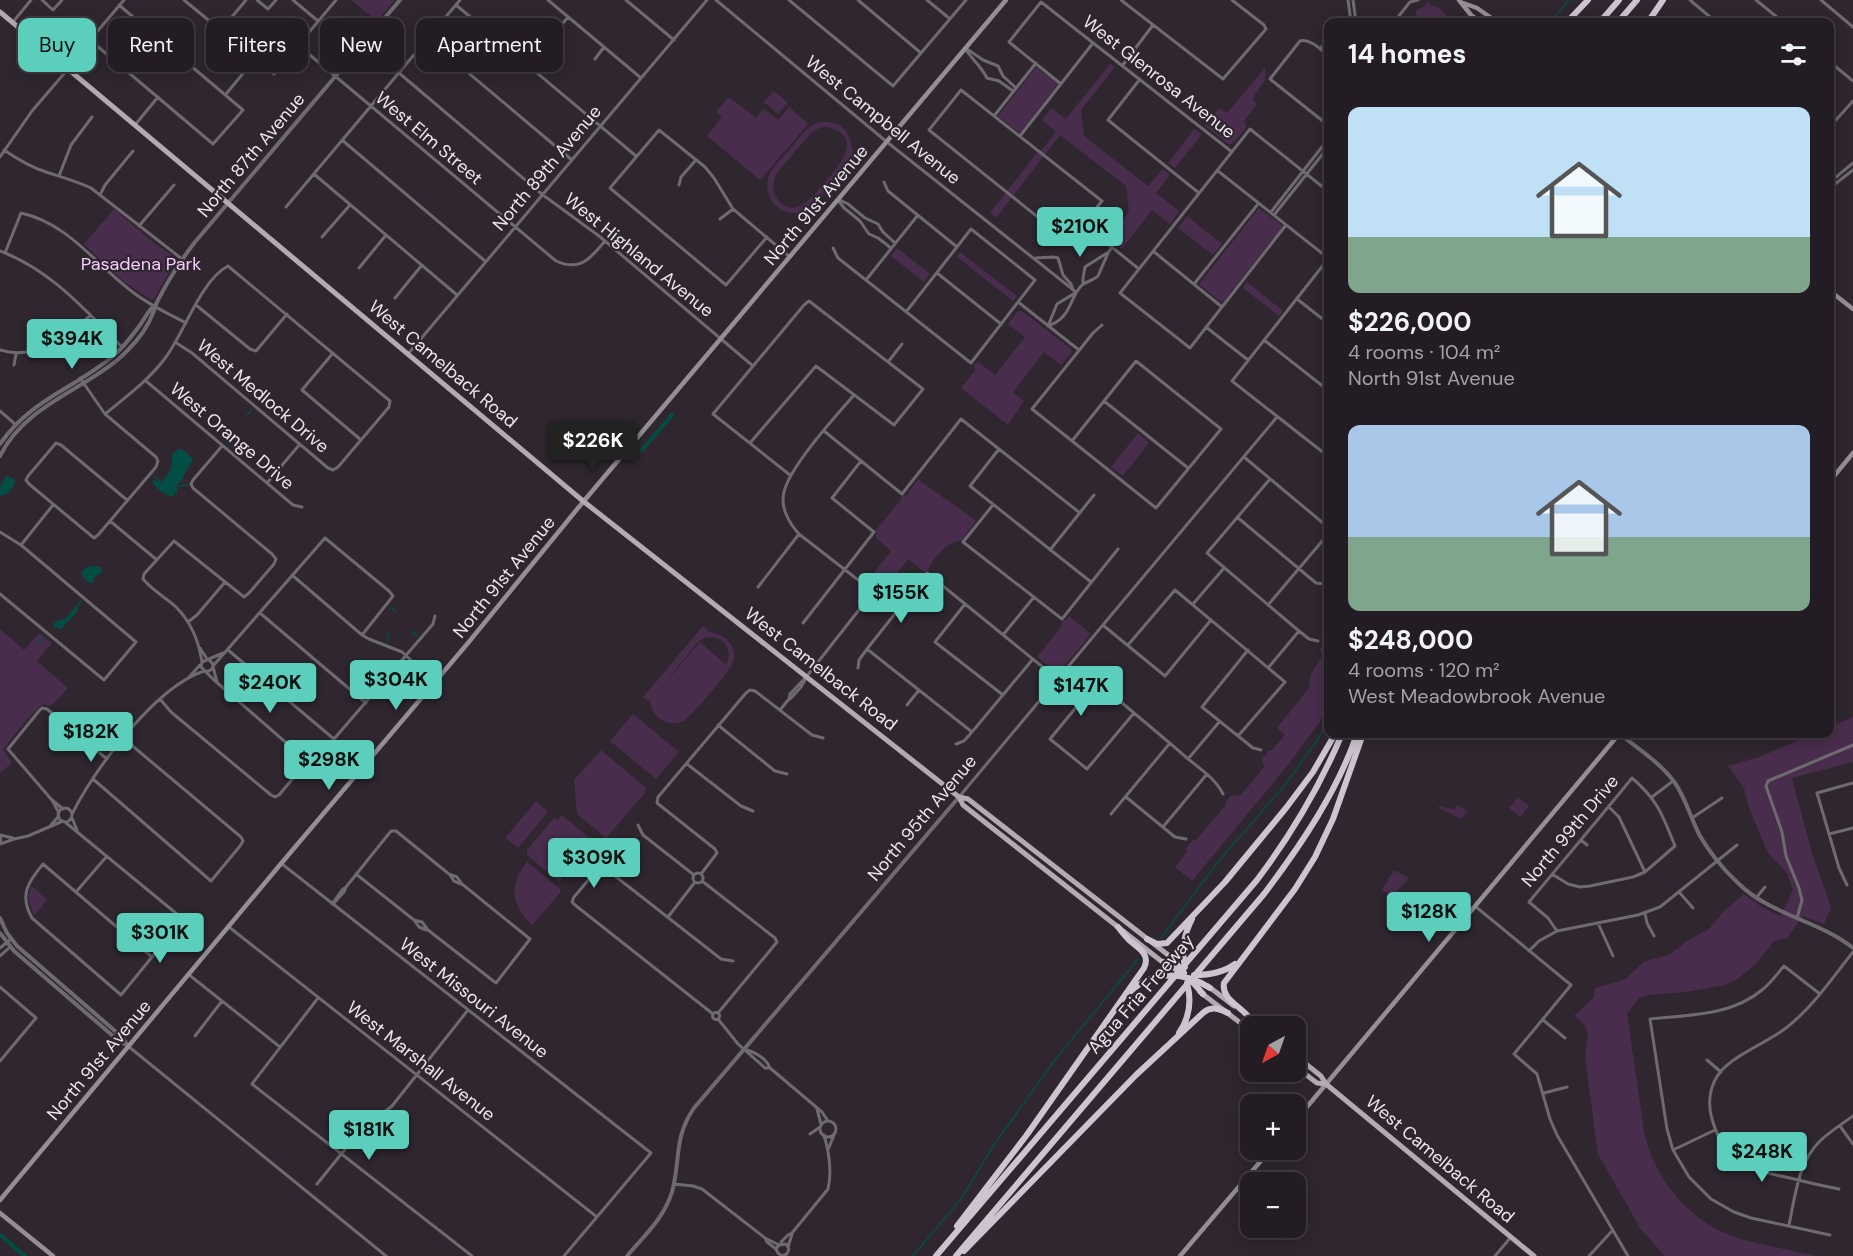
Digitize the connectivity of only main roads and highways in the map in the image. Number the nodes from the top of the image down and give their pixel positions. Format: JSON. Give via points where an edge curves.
{"nodes":[{"id":1,"x":1006,"y":0,"type":"edge"},
{"id":2,"x":1588,"y":0,"type":"edge"},
{"id":3,"x":1619,"y":0,"type":"edge"},
{"id":4,"x":1637,"y":0,"type":"edge"},
{"id":5,"x":1663,"y":0,"type":"edge"},
{"id":6,"x":1461,"y":2,"type":"edge"},
{"id":7,"x":0,"y":12,"type":"edge"},
{"id":8,"x":1475,"y":18,"type":"edge"},
{"id":9,"x":1491,"y":18,"type":"edge"},
{"id":10,"x":1571,"y":18,"type":"edge"},
{"id":11,"x":1603,"y":18,"type":"edge"},
{"id":12,"x":1621,"y":18,"type":"edge"},
{"id":13,"x":1651,"y":18,"type":"edge"},
{"id":14,"x":1834,"y":294,"type":"edge"},
{"id":15,"x":1853,"y":309,"type":"edge"},
{"id":16,"x":1853,"y":453,"type":"edge"},
{"id":17,"x":1834,"y":476,"type":"edge"},
{"id":18,"x":583,"y":501,"type":"junction"},
{"id":19,"x":1333,"y":738,"type":"edge"},
{"id":20,"x":1340,"y":738,"type":"edge"},
{"id":21,"x":1355,"y":738,"type":"edge"},
{"id":22,"x":1362,"y":738,"type":"edge"},
{"id":23,"x":1617,"y":738,"type":"edge"},
{"id":24,"x":959,"y":796,"type":"junction"},
{"id":25,"x":1026,"y":844,"type":"junction"},
{"id":26,"x":1049,"y":873,"type":"junction"},
{"id":27,"x":1101,"y":904,"type":"junction"},
{"id":28,"x":1194,"y":916,"type":"junction"},
{"id":29,"x":1118,"y":927,"type":"junction"},
{"id":30,"x":1147,"y":939,"type":"junction"},
{"id":31,"x":1169,"y":956,"type":"joint"},
{"id":32,"x":1240,"y":960,"type":"junction"},
{"id":33,"x":1163,"y":962,"type":"joint"},
{"id":34,"x":1186,"y":975,"type":"junction"},
{"id":35,"x":1210,"y":988,"type":"joint"},
{"id":36,"x":1203,"y":994,"type":"joint"},
{"id":37,"x":1124,"y":998,"type":"junction"},
{"id":38,"x":1228,"y":1014,"type":"junction"},
{"id":39,"x":1246,"y":1016,"type":"edge"},
{"id":40,"x":1249,"y":1016,"type":"edge"},
{"id":41,"x":1240,"y":1023,"type":"edge"},
{"id":42,"x":1176,"y":1038,"type":"junction"},
{"id":43,"x":1306,"y":1064,"type":"edge"},
{"id":44,"x":1306,"y":1074,"type":"edge"},
{"id":45,"x":1326,"y":1084,"type":"junction"},
{"id":46,"x":1306,"y":1108,"type":"edge"},
{"id":47,"x":1262,"y":1160,"type":"edge"},
{"id":48,"x":0,"y":1200,"type":"edge"},
{"id":49,"x":0,"y":1213,"type":"edge"},
{"id":50,"x":53,"y":1256,"type":"edge"},
{"id":51,"x":936,"y":1256,"type":"edge"},
{"id":52,"x":958,"y":1256,"type":"edge"},
{"id":53,"x":1180,"y":1256,"type":"edge"},
{"id":54,"x":1534,"y":1256,"type":"edge"}],
"edges":[{"from":1,"to":18,"type":"main road","name":"North 91st Avenue"},
{"from":2,"to":10,"type":"highway"},
{"from":3,"to":11,"type":"highway"},
{"from":4,"to":12,"type":"highway"},
{"from":5,"to":13,"type":"highway"},
{"from":6,"to":8,"type":"main road"},
{"from":6,"to":9,"type":"main road"},
{"from":7,"to":18,"type":"main road","name":"West Camelback Road"},
{"from":14,"to":15,"type":"main road"},
{"from":16,"to":17,"type":"main road"},
{"from":18,"to":24,"type":"main road","name":"West Camelback Road"},
{"from":18,"to":48,"type":"main road","name":"North 91st Avenue"},
{"from":19,"to":28,"type":"highway","via":[[1294,798]]},
{"from":20,"to":51,"type":"highway","name":"Agua Fria Freeway","via":[[1320,782],[1283,844],[1246,894]]},
{"from":21,"to":52,"type":"highway","name":"Agua Fria Freeway","via":[[1297,849],[1264,894]]},
{"from":22,"to":32,"type":"highway","via":[[1315,857]]},
{"from":23,"to":45,"type":"main road"},
{"from":24,"to":25,"type":"main road","name":"West Camelback Road"},
{"from":24,"to":26,"type":"main road","name":"West Camelback Road","via":[[963,805]]},
{"from":25,"to":26,"type":"main road"},
{"from":25,"to":27,"type":"main road","name":"West Camelback Road"},
{"from":26,"to":27,"type":"main road","via":[[1060,876]]},
{"from":26,"to":29,"type":"main road","name":"West Camelback Road"},
{"from":27,"to":30,"type":"main road","name":"West Camelback Road"},
{"from":28,"to":30,"type":"highway","via":[[1167,943]]},
{"from":28,"to":34,"type":"highway","via":[[1183,943]]},
{"from":29,"to":33,"type":"main road","name":"West Camelback Road"},
{"from":29,"to":37,"type":"highway","via":[[1143,951],[1147,961]]},
{"from":30,"to":31,"type":"main road","name":"West Camelback Road"},
{"from":31,"to":34,"type":"highway"},
{"from":32,"to":34,"type":"highway","via":[[1218,972]]},
{"from":32,"to":40,"type":"highway","via":[[1226,979],[1224,992]]},
{"from":33,"to":34,"type":"highway"},
{"from":34,"to":35,"type":"highway"},
{"from":34,"to":36,"type":"highway"},
{"from":34,"to":37,"type":"highway","via":[[1148,980]]},
{"from":34,"to":42,"type":"highway","via":[[1189,1011]]},
{"from":35,"to":39,"type":"main road"},
{"from":36,"to":38,"type":"main road"},
{"from":37,"to":51,"type":"highway"},
{"from":38,"to":41,"type":"main road"},
{"from":38,"to":42,"type":"highway","via":[[1216,1008],[1206,1010]]},
{"from":42,"to":52,"type":"highway"},
{"from":43,"to":45,"type":"main road","name":"West Camelback Road"},
{"from":44,"to":45,"type":"main road","name":"West Camelback Road","via":[[1317,1083]]},
{"from":45,"to":46,"type":"main road"},
{"from":45,"to":54,"type":"main road","name":"West Camelback Road"},
{"from":47,"to":53,"type":"main road"},
{"from":49,"to":50,"type":"main road"}]}
